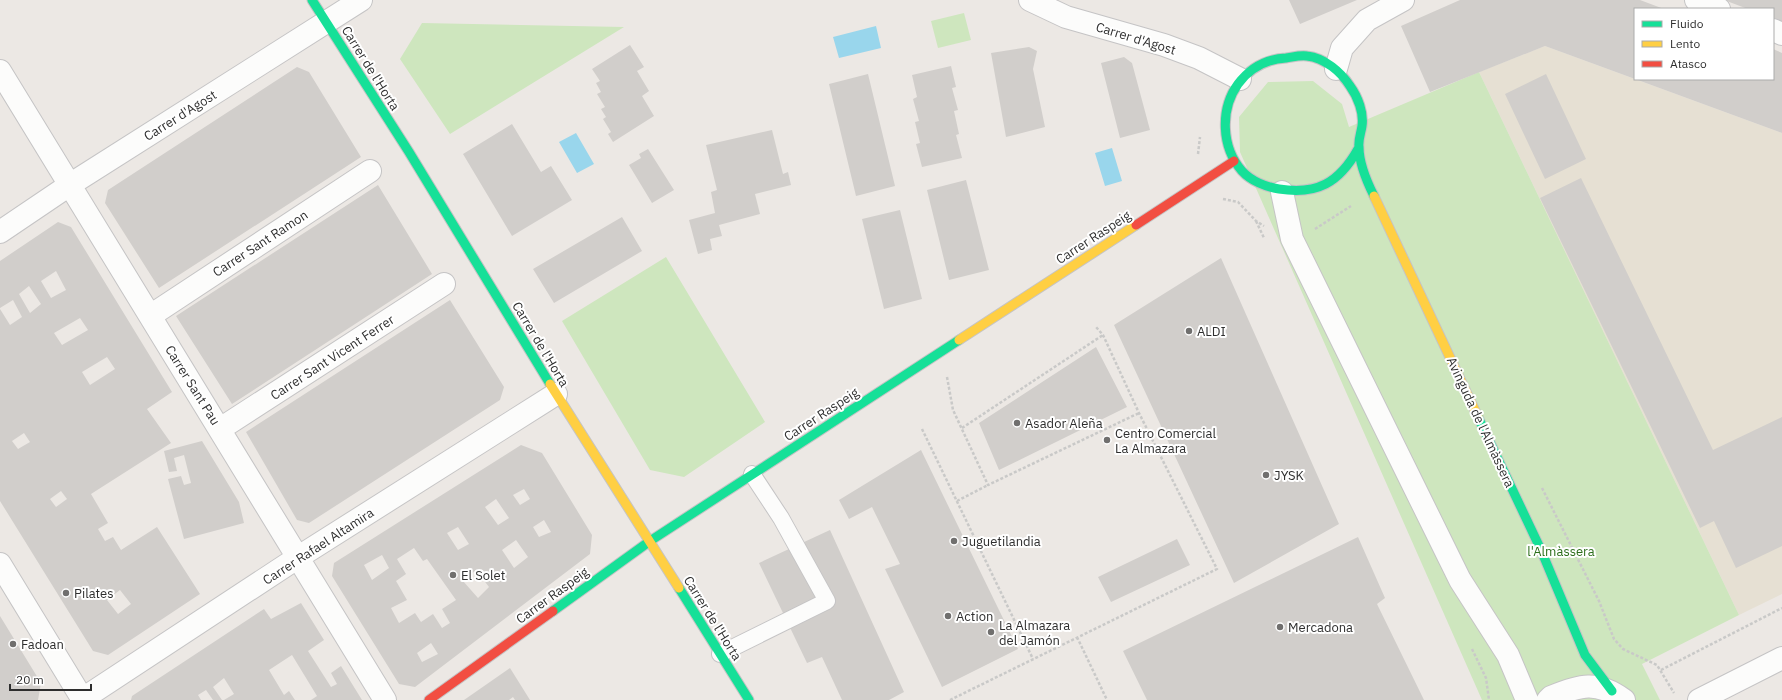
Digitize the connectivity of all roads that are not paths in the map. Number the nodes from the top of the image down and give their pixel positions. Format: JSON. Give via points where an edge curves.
{"nodes":[{"id":1,"x":312,"y":0,"type":"edge"},
{"id":2,"x":361,"y":0,"type":"edge"},
{"id":3,"x":1030,"y":0,"type":"edge"},
{"id":4,"x":1403,"y":0,"type":"edge"},
{"id":5,"x":1696,"y":0,"type":"edge"},
{"id":6,"x":1716,"y":8,"type":"edge"},
{"id":7,"x":327,"y":22,"type":"junction"},
{"id":8,"x":1336,"y":69,"type":"junction"},
{"id":9,"x":0,"y":71,"type":"edge"},
{"id":10,"x":1240,"y":79,"type":"junction"},
{"id":11,"x":1358,"y":149,"type":"junction"},
{"id":12,"x":1234,"y":161,"type":"junction"},
{"id":13,"x":370,"y":171,"type":"dead end"},
{"id":14,"x":71,"y":184,"type":"junction"},
{"id":15,"x":1282,"y":192,"type":"junction"},
{"id":16,"x":0,"y":232,"type":"edge"},
{"id":17,"x":444,"y":284,"type":"dead end"},
{"id":18,"x":150,"y":316,"type":"junction"},
{"id":19,"x":556,"y":394,"type":"junction"},
{"id":20,"x":220,"y":429,"type":"junction"},
{"id":21,"x":752,"y":474,"type":"junction"},
{"id":22,"x":650,"y":540,"type":"junction"},
{"id":23,"x":297,"y":558,"type":"junction"},
{"id":24,"x":0,"y":564,"type":"edge"},
{"id":25,"x":720,"y":654,"type":"junction"},
{"id":26,"x":1782,"y":658,"type":"edge"},
{"id":27,"x":1618,"y":696,"type":"edge"},
{"id":28,"x":82,"y":700,"type":"edge"},
{"id":29,"x":385,"y":700,"type":"edge"},
{"id":30,"x":429,"y":700,"type":"edge"},
{"id":31,"x":749,"y":700,"type":"edge"},
{"id":32,"x":1527,"y":700,"type":"edge"},
{"id":33,"x":1548,"y":700,"type":"edge"},
{"id":34,"x":1699,"y":700,"type":"edge"}],
"edges":[{"from":1,"to":7,"type":"street","name":"Carrer de l'Horta"},
{"from":2,"to":7,"type":"street","name":"Carrer d'Agost"},
{"from":3,"to":10,"type":"street","name":"Carrer d'Agost","via":[[1066,17],[1164,45],[1199,58]]},
{"from":4,"to":8,"type":"street","via":[[1367,20],[1342,48]]},
{"from":5,"to":6,"type":"street"},
{"from":7,"to":14,"type":"street","name":"Carrer d'Agost"},
{"from":7,"to":19,"type":"street","name":"Carrer de l'Horta"},
{"from":8,"to":10,"type":"street","via":[[1313,57],[1290,54],[1265,61]]},
{"from":8,"to":11,"type":"street","via":[[1355,92],[1363,118]]},
{"from":9,"to":14,"type":"street","name":"Carrer Sant Pau"},
{"from":10,"to":12,"type":"street","via":[[1228,100],[1224,115],[1225,138]]},
{"from":11,"to":15,"type":"street","via":[[1340,176],[1311,191]]},
{"from":11,"to":27,"type":"street","name":"Avinguda de l'Almàssera","via":[[1371,190],[1541,550],[1585,655]]},
{"from":12,"to":15,"type":"street","via":[[1248,177],[1270,189]]},
{"from":12,"to":21,"type":"street","name":"Carrer Raspeig"},
{"from":13,"to":18,"type":"street","name":"Carrer Sant Ramon"},
{"from":14,"to":16,"type":"street","name":"Carrer d'Agost"},
{"from":14,"to":18,"type":"street","name":"Carrer Sant Pau"},
{"from":15,"to":32,"type":"street","via":[[1292,239],[1460,580],[1508,655]]},
{"from":17,"to":20,"type":"street","name":"Carrer Sant Vicent Ferrer"},
{"from":18,"to":20,"type":"street","name":"Carrer Sant Pau"},
{"from":19,"to":22,"type":"street","name":"Carrer de l'Horta"},
{"from":19,"to":23,"type":"street","name":"Carrer Rafael Altamira"},
{"from":20,"to":23,"type":"street","name":"Carrer Sant Pau"},
{"from":21,"to":22,"type":"street","name":"Carrer Raspeig"},
{"from":21,"to":25,"type":"lane","via":[[781,518],[827,601]]},
{"from":22,"to":25,"type":"street","name":"Carrer de l'Horta"},
{"from":22,"to":30,"type":"street","name":"Carrer Raspeig"},
{"from":23,"to":28,"type":"street","name":"Carrer Rafael Altamira"},
{"from":23,"to":29,"type":"street","name":"Carrer Sant Pau"},
{"from":24,"to":28,"type":"street"},
{"from":25,"to":31,"type":"street","name":"Carrer de l'Horta"},
{"from":26,"to":34,"type":"street"},
{"from":27,"to":33,"type":"street","via":[[1592,686],[1576,686]]}]}
